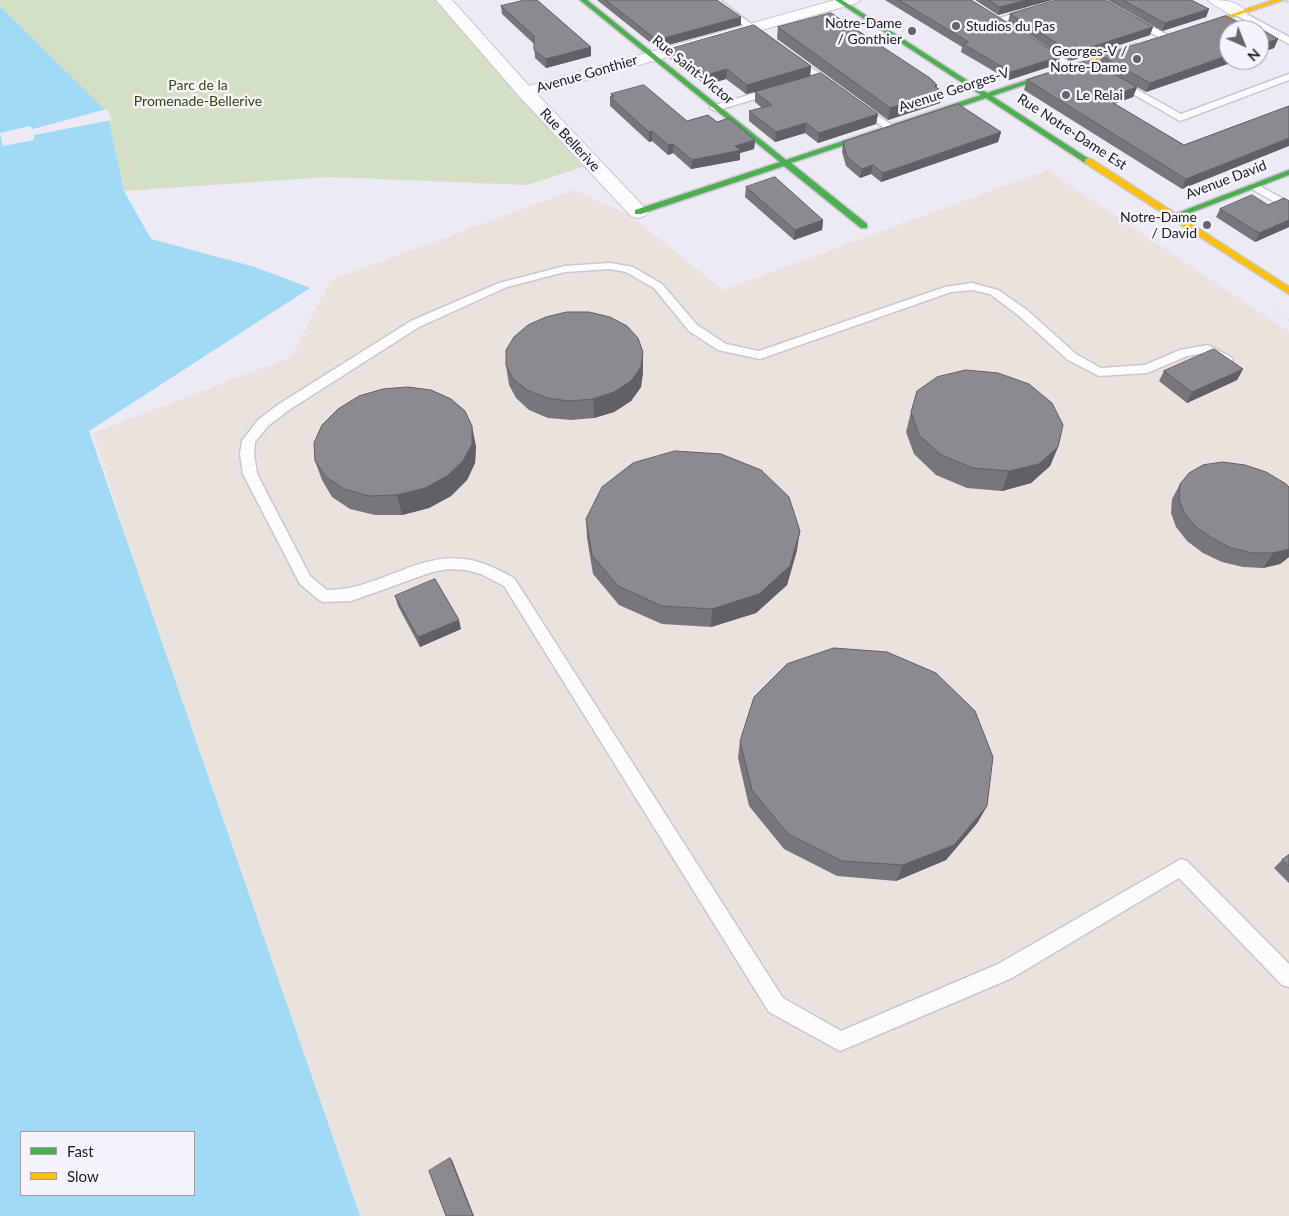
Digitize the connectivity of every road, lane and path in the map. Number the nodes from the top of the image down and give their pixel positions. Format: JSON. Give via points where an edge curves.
{"nodes":[{"id":1,"x":105,"y":0,"type":"edge"},
{"id":2,"x":444,"y":0,"type":"edge"},
{"id":3,"x":715,"y":0,"type":"edge"},
{"id":4,"x":1216,"y":0,"type":"edge"},
{"id":5,"x":1280,"y":0,"type":"edge"},
{"id":6,"x":589,"y":1,"type":"edge"},
{"id":7,"x":844,"y":1,"type":"edge"},
{"id":8,"x":1033,"y":10,"type":"edge"},
{"id":9,"x":1239,"y":13,"type":"junction"},
{"id":10,"x":1131,"y":18,"type":"edge"},
{"id":11,"x":752,"y":27,"type":"junction"},
{"id":12,"x":1010,"y":28,"type":"edge"},
{"id":13,"x":1174,"y":34,"type":"junction"},
{"id":14,"x":1289,"y":41,"type":"edge"},
{"id":15,"x":1032,"y":42,"type":"edge"},
{"id":16,"x":774,"y":44,"type":"edge"},
{"id":17,"x":789,"y":55,"type":"edge"},
{"id":18,"x":650,"y":56,"type":"junction"},
{"id":19,"x":1084,"y":63,"type":"junction"},
{"id":20,"x":1072,"y":67,"type":"junction"},
{"id":21,"x":1289,"y":78,"type":"edge"},
{"id":22,"x":782,"y":88,"type":"edge"},
{"id":23,"x":525,"y":92,"type":"junction"},
{"id":24,"x":986,"y":95,"type":"junction"},
{"id":25,"x":715,"y":108,"type":"junction"},
{"id":26,"x":889,"y":127,"type":"junction"},
{"id":27,"x":786,"y":162,"type":"junction"},
{"id":28,"x":1289,"y":172,"type":"edge"},
{"id":29,"x":1254,"y":186,"type":"junction"},
{"id":30,"x":1289,"y":206,"type":"edge"},
{"id":31,"x":638,"y":212,"type":"joint"},
{"id":32,"x":1174,"y":216,"type":"junction"},
{"id":33,"x":864,"y":226,"type":"dead end"},
{"id":34,"x":1286,"y":286,"type":"edge"},
{"id":35,"x":1227,"y":360,"type":"edge"},
{"id":36,"x":1289,"y":978,"type":"edge"}],
"edges":[{"from":1,"to":23,"type":"path","via":[[124,18],[107,46],[113,72],[175,132],[190,142],[207,147],[298,134],[430,83],[464,79]]},
{"from":2,"to":23,"type":"street","name":"Rue Bellerive"},
{"from":3,"to":11,"type":"lane"},
{"from":4,"to":9,"type":"street"},
{"from":5,"to":9,"type":"street","name":"Avenue Georges-V"},
{"from":6,"to":18,"type":"street","name":"Rue Saint-Victor"},
{"from":7,"to":11,"type":"street","name":"Avenue Gonthier"},
{"from":7,"to":24,"type":"street","name":"Rue Notre-Dame Est"},
{"from":8,"to":12,"type":"lane","via":[[994,18]]},
{"from":9,"to":13,"type":"street","name":"Avenue Georges-V"},
{"from":9,"to":14,"type":"lane"},
{"from":10,"to":13,"type":"lane"},
{"from":11,"to":16,"type":"lane"},
{"from":11,"to":18,"type":"street","name":"Avenue Gonthier"},
{"from":13,"to":19,"type":"street","name":"Avenue Georges-V"},
{"from":15,"to":20,"type":"lane"},
{"from":17,"to":26,"type":"lane","via":[[815,79]]},
{"from":18,"to":23,"type":"street","name":"Avenue Gonthier"},
{"from":18,"to":25,"type":"street","name":"Rue Saint-Victor"},
{"from":19,"to":20,"type":"street","name":"Avenue Georges-V"},
{"from":19,"to":21,"type":"lane","via":[[1180,118]]},
{"from":20,"to":24,"type":"street","name":"Avenue Georges-V"},
{"from":22,"to":25,"type":"lane"},
{"from":23,"to":31,"type":"street","name":"Rue Bellerive"},
{"from":24,"to":26,"type":"street","name":"Avenue Georges-V"},
{"from":24,"to":32,"type":"street","name":"Rue Notre-Dame Est"},
{"from":25,"to":27,"type":"street","name":"Rue Saint-Victor"},
{"from":26,"to":27,"type":"street","name":"Avenue Georges-V"},
{"from":27,"to":31,"type":"street","name":"Avenue Georges-V"},
{"from":27,"to":33,"type":"street","name":"Rue Saint-Victor"},
{"from":28,"to":29,"type":"street","name":"Avenue David"},
{"from":29,"to":30,"type":"lane"},
{"from":29,"to":32,"type":"street","name":"Avenue David"},
{"from":32,"to":34,"type":"street","name":"Rue Notre-Dame Est"},
{"from":35,"to":36,"type":"lane","via":[[1208,349],[1184,353],[1147,369],[1099,372],[1072,357],[994,292],[972,286],[949,289],[760,354],[722,347],[700,333],[658,286],[628,269],[610,266],[565,269],[503,285],[414,324],[263,423],[249,441],[247,454],[250,474],[305,580],[324,596],[354,594],[423,567],[458,562],[495,573],[509,582],[776,1006],[840,1041],[1005,971],[1180,867]]}]}
